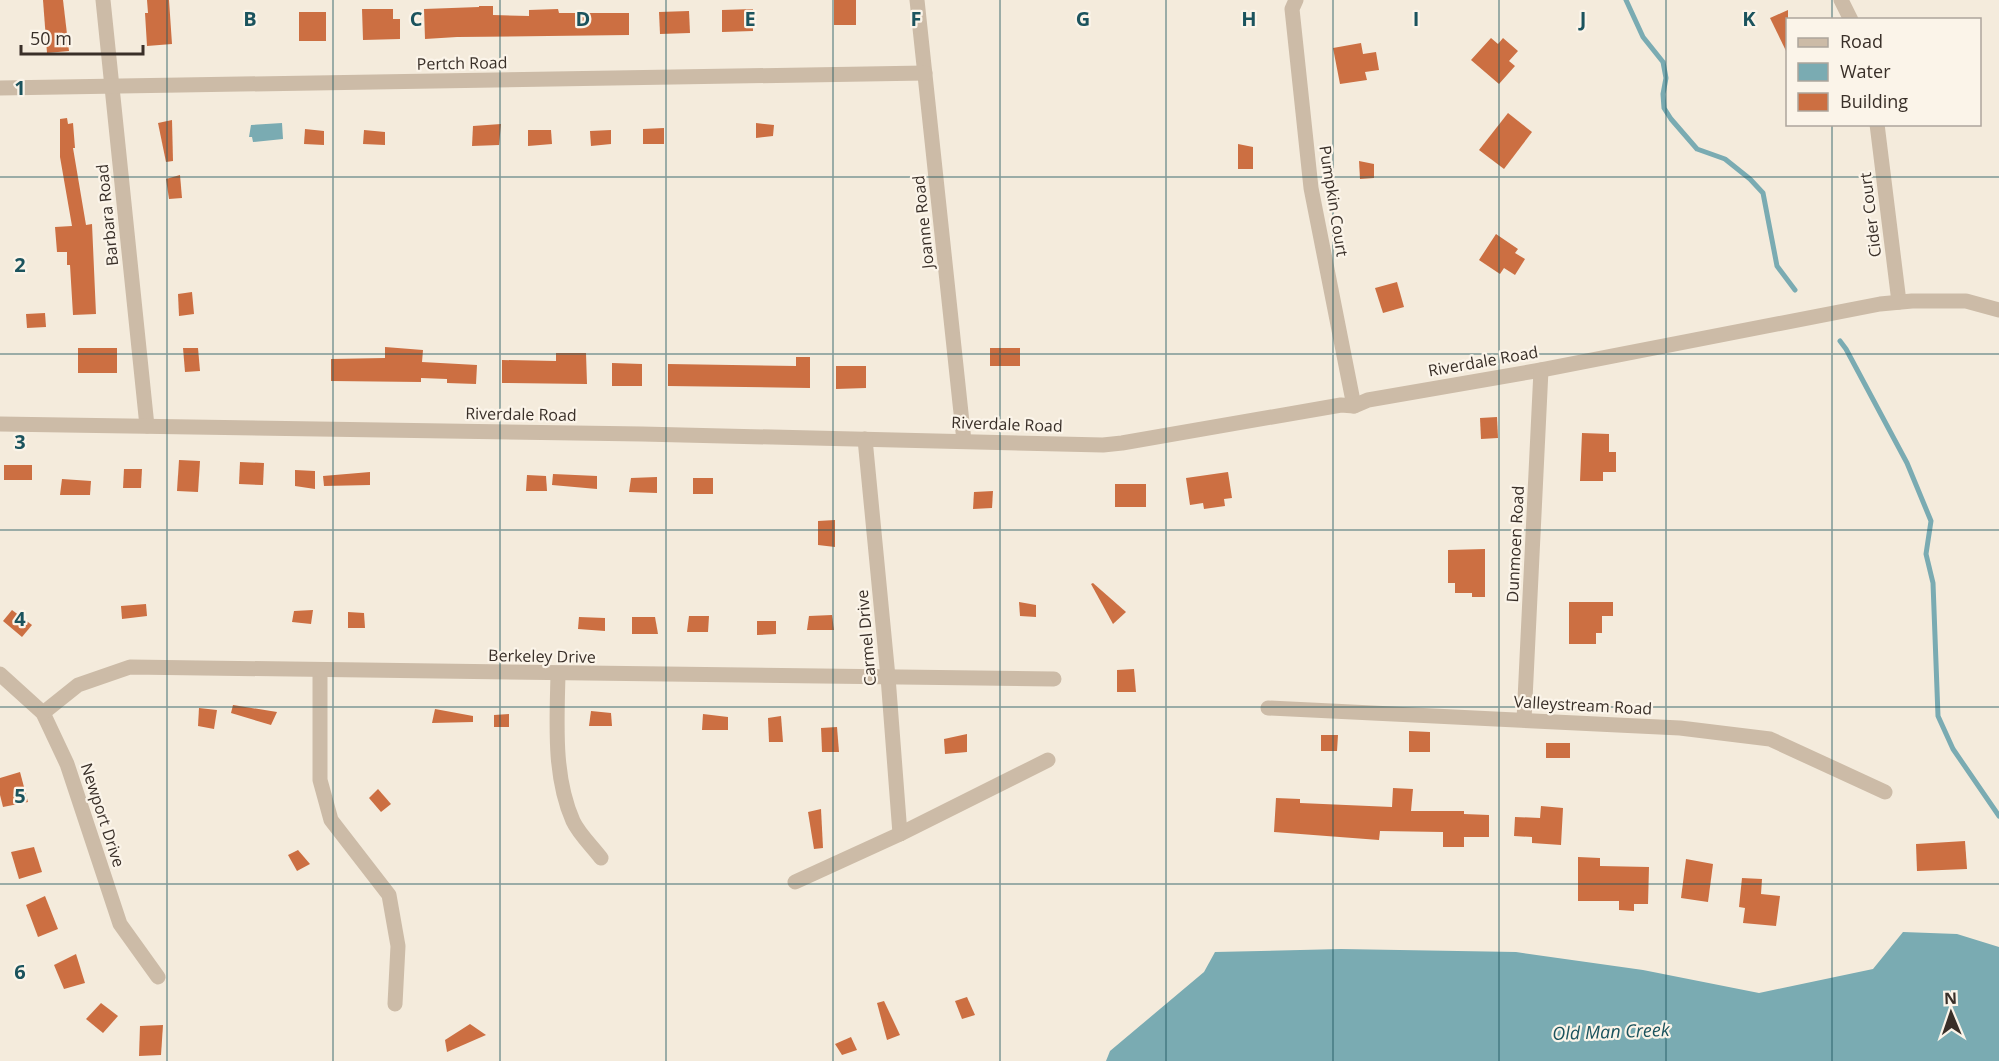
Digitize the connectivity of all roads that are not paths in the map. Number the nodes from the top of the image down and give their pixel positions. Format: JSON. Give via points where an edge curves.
{"nodes":[{"id":1,"x":103,"y":0,"type":"edge"},
{"id":2,"x":917,"y":0,"type":"edge"},
{"id":3,"x":1296,"y":0,"type":"edge"},
{"id":4,"x":1841,"y":0,"type":"edge"},
{"id":5,"x":1850,"y":18,"type":"edge"},
{"id":6,"x":925,"y":74,"type":"junction"},
{"id":7,"x":111,"y":86,"type":"junction"},
{"id":8,"x":0,"y":88,"type":"edge"},
{"id":9,"x":1877,"y":126,"type":"edge"},
{"id":10,"x":1899,"y":302,"type":"junction"},
{"id":11,"x":1999,"y":310,"type":"edge"},
{"id":12,"x":1541,"y":370,"type":"junction"},
{"id":13,"x":1354,"y":406,"type":"junction"},
{"id":14,"x":0,"y":424,"type":"edge"},
{"id":15,"x":147,"y":426,"type":"junction"},
{"id":16,"x":865,"y":439,"type":"junction"},
{"id":17,"x":964,"y":441,"type":"junction"},
{"id":18,"x":320,"y":670,"type":"junction"},
{"id":19,"x":0,"y":674,"type":"edge"},
{"id":20,"x":558,"y":674,"type":"junction"},
{"id":21,"x":888,"y":677,"type":"junction"},
{"id":22,"x":1054,"y":679,"type":"dead end"},
{"id":23,"x":1268,"y":708,"type":"dead end"},
{"id":24,"x":43,"y":713,"type":"junction"},
{"id":25,"x":1524,"y":720,"type":"junction"},
{"id":26,"x":1048,"y":760,"type":"dead end"},
{"id":27,"x":1885,"y":792,"type":"dead end"},
{"id":28,"x":900,"y":834,"type":"junction"},
{"id":29,"x":601,"y":858,"type":"dead end"},
{"id":30,"x":795,"y":882,"type":"dead end"},
{"id":31,"x":158,"y":977,"type":"dead end"},
{"id":32,"x":395,"y":1004,"type":"dead end"}],
"edges":[{"from":1,"to":7,"type":"street","name":"Barbara Road"},
{"from":2,"to":6,"type":"street","name":"Joanne Road"},
{"from":3,"to":13,"type":"street","name":"Pumpkin Court","via":[[1292,9],[1311,188]]},
{"from":4,"to":5,"type":"street"},
{"from":6,"to":7,"type":"street","name":"Pertch Road"},
{"from":6,"to":17,"type":"street","name":"Joanne Road"},
{"from":7,"to":8,"type":"street","name":"Pertch Road"},
{"from":7,"to":15,"type":"street","name":"Barbara Road"},
{"from":9,"to":10,"type":"street","name":"Cider Court"},
{"from":10,"to":11,"type":"street","name":"Riverdale Road","via":[[1966,301]]},
{"from":10,"to":12,"type":"street","name":"Riverdale Road"},
{"from":12,"to":13,"type":"street","name":"Riverdale Road","via":[[1368,400]]},
{"from":12,"to":25,"type":"street","name":"Dunmoen Road"},
{"from":13,"to":17,"type":"street","name":"Riverdale Road","via":[[1341,405],[1116,444]]},
{"from":14,"to":15,"type":"street","name":"Riverdale Road"},
{"from":15,"to":16,"type":"street","name":"Riverdale Road"},
{"from":16,"to":17,"type":"street","name":"Riverdale Road"},
{"from":16,"to":21,"type":"street","name":"Carmel Drive"},
{"from":18,"to":20,"type":"street","name":"Berkeley Drive"},
{"from":18,"to":24,"type":"street","name":"Berkeley Drive","via":[[130,668],[78,685]]},
{"from":18,"to":32,"type":"street","via":[[320,780],[331,820],[390,895],[398,946]]},
{"from":19,"to":24,"type":"street","name":"Newport Drive"},
{"from":20,"to":21,"type":"street","name":"Berkeley Drive"},
{"from":20,"to":29,"type":"street","via":[[557,731],[564,794],[574,822]]},
{"from":21,"to":22,"type":"street","name":"Berkeley Drive"},
{"from":21,"to":28,"type":"street","name":"Carmel Drive"},
{"from":23,"to":25,"type":"street","name":"Valleystream Road"},
{"from":24,"to":31,"type":"street","name":"Newport Drive","via":[[67,764],[120,924]]},
{"from":25,"to":27,"type":"street","name":"Valleystream Road","via":[[1680,729],[1770,740]]},
{"from":26,"to":28,"type":"street"},
{"from":28,"to":30,"type":"street"}]}
